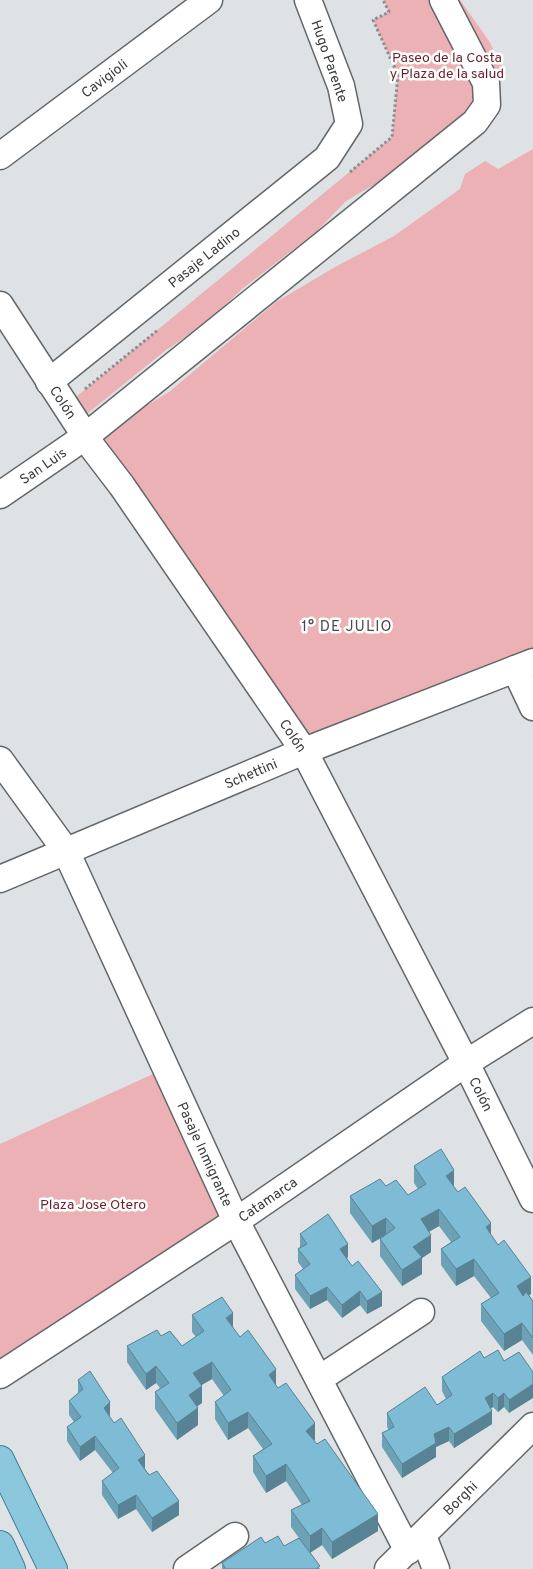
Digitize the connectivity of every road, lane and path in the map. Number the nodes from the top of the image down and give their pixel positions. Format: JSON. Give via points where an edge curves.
{"nodes":[{"id":1,"x":209,"y":0,"type":"edge"},
{"id":2,"x":308,"y":0,"type":"edge"},
{"id":3,"x":383,"y":0,"type":"edge"},
{"id":4,"x":443,"y":0,"type":"edge"},
{"id":5,"x":349,"y":124,"type":"joint"},
{"id":6,"x":392,"y":137,"type":"dead end"},
{"id":7,"x":0,"y":156,"type":"edge"},
{"id":8,"x":0,"y":305,"type":"edge"},
{"id":9,"x":49,"y":382,"type":"junction"},
{"id":10,"x":86,"y":436,"type":"junction"},
{"id":11,"x":0,"y":494,"type":"edge"},
{"id":12,"x":524,"y":666,"type":"edge"},
{"id":13,"x":533,"y":708,"type":"edge"},
{"id":14,"x":304,"y":751,"type":"junction"},
{"id":15,"x":0,"y":760,"type":"edge"},
{"id":16,"x":66,"y":851,"type":"junction"},
{"id":17,"x":0,"y":879,"type":"edge"},
{"id":18,"x":533,"y":1020,"type":"edge"},
{"id":19,"x":466,"y":1063,"type":"junction"},
{"id":20,"x":533,"y":1199,"type":"edge"},
{"id":21,"x":236,"y":1221,"type":"junction"},
{"id":22,"x":421,"y":1312,"type":"dead end"},
{"id":23,"x":0,"y":1375,"type":"edge"},
{"id":24,"x":318,"y":1379,"type":"junction"},
{"id":25,"x":533,"y":1426,"type":"edge"},
{"id":26,"x":0,"y":1460,"type":"edge"},
{"id":27,"x":234,"y":1536,"type":"dead end"},
{"id":28,"x":415,"y":1544,"type":"junction"},
{"id":29,"x":0,"y":1545,"type":"edge"},
{"id":30,"x":11,"y":1569,"type":"edge"},
{"id":31,"x":53,"y":1569,"type":"edge"},
{"id":32,"x":187,"y":1569,"type":"edge"},
{"id":33,"x":388,"y":1569,"type":"edge"},
{"id":34,"x":436,"y":1569,"type":"edge"}],
"edges":[{"from":1,"to":7,"type":"street","name":"Cavigioli"},
{"from":2,"to":5,"type":"street","name":"Hugo Parente","via":[[341,86]]},
{"from":3,"to":6,"type":"path","via":[[389,12],[373,20],[398,75]]},
{"from":4,"to":10,"type":"street","name":"San Luis","via":[[486,83],[487,105],[476,122]]},
{"from":5,"to":9,"type":"street","name":"Pasaje Ladino","via":[[327,158]]},
{"from":8,"to":9,"type":"street","name":"Colón"},
{"from":9,"to":10,"type":"street","name":"Colón"},
{"from":10,"to":11,"type":"street","name":"San Luis"},
{"from":10,"to":14,"type":"street","name":"Colón"},
{"from":12,"to":13,"type":"street"},
{"from":12,"to":14,"type":"street","name":"Schettini"},
{"from":14,"to":16,"type":"street","name":"Schettini"},
{"from":14,"to":19,"type":"street","name":"Colón"},
{"from":15,"to":16,"type":"street","name":"Pasaje Inmigrante"},
{"from":16,"to":17,"type":"street","name":"Schettini"},
{"from":16,"to":21,"type":"street","name":"Pasaje Inmigrante"},
{"from":18,"to":19,"type":"street","name":"Catamarca"},
{"from":19,"to":20,"type":"street","name":"Colón"},
{"from":19,"to":21,"type":"street","name":"Catamarca"},
{"from":21,"to":23,"type":"street","name":"Catamarca"},
{"from":21,"to":24,"type":"street","name":"Pasaje Inmigrante"},
{"from":22,"to":24,"type":"street"},
{"from":24,"to":28,"type":"street","name":"Pasaje Inmigrante"},
{"from":25,"to":28,"type":"street","name":"Borghi"},
{"from":26,"to":31,"type":"main road"},
{"from":27,"to":32,"type":"street"},
{"from":28,"to":33,"type":"street","name":"Borghi"},
{"from":28,"to":34,"type":"street","name":"Pasaje Inmigrante"},
{"from":29,"to":30,"type":"main road"}]}
